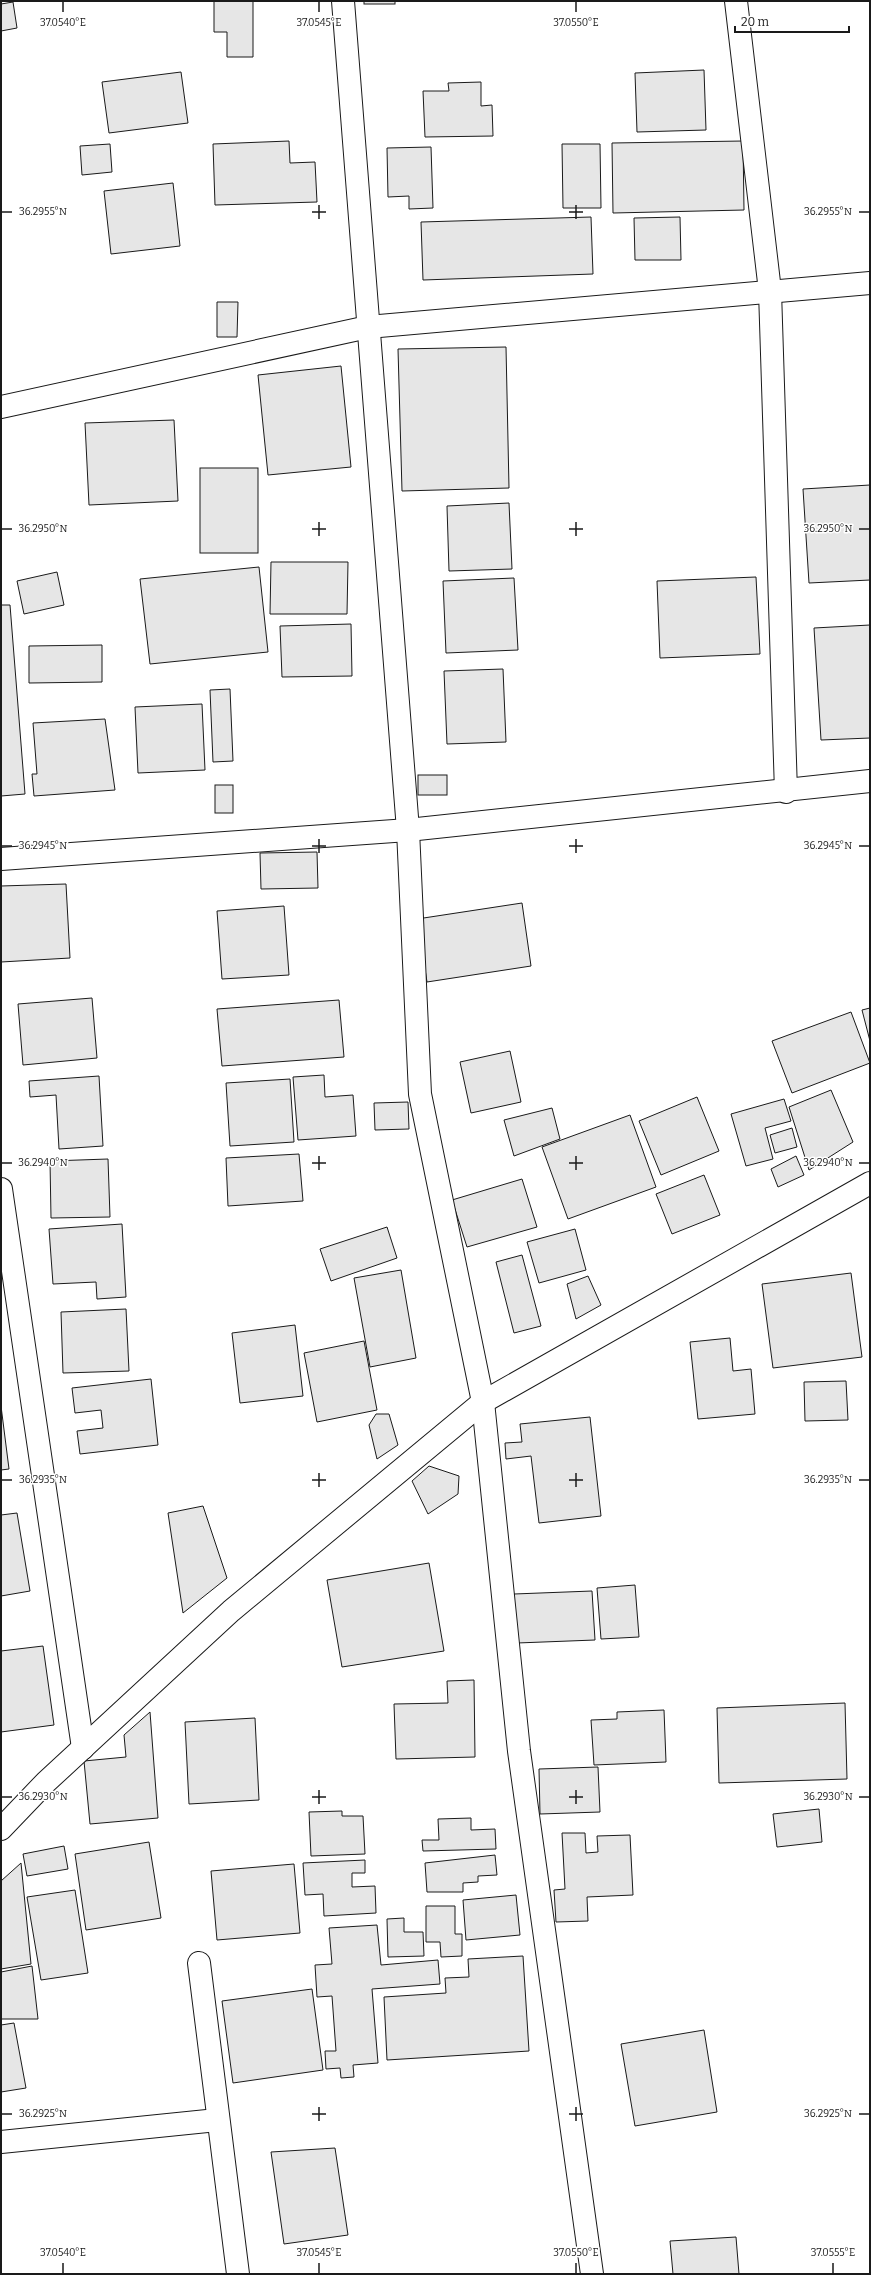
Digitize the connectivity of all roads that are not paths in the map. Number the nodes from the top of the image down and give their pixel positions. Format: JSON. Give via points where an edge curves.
{"nodes":[{"id":1,"x":343,"y":1,"type":"edge"},
{"id":2,"x":736,"y":1,"type":"edge"},
{"id":3,"x":870,"y":283,"type":"edge"},
{"id":4,"x":770,"y":291,"type":"junction"},
{"id":5,"x":368,"y":327,"type":"junction"},
{"id":6,"x":1,"y":408,"type":"edge"},
{"id":7,"x":870,"y":781,"type":"edge"},
{"id":8,"x":786,"y":792,"type":"junction"},
{"id":9,"x":408,"y":830,"type":"junction"},
{"id":10,"x":1,"y":859,"type":"edge"},
{"id":11,"x":870,"y":1183,"type":"edge"},
{"id":12,"x":1,"y":1188,"type":"edge"},
{"id":13,"x":483,"y":1402,"type":"junction"},
{"id":14,"x":83,"y":1748,"type":"junction"},
{"id":15,"x":1,"y":1829,"type":"edge"},
{"id":16,"x":199,"y":1963,"type":"dead end"},
{"id":17,"x":217,"y":2120,"type":"junction"},
{"id":18,"x":1,"y":2142,"type":"edge"},
{"id":19,"x":238,"y":2274,"type":"edge"},
{"id":20,"x":592,"y":2274,"type":"edge"}],
"edges":[{"from":1,"to":5,"type":"street"},
{"from":2,"to":4,"type":"street"},
{"from":3,"to":4,"type":"street"},
{"from":4,"to":5,"type":"street"},
{"from":4,"to":8,"type":"street"},
{"from":5,"to":6,"type":"street"},
{"from":5,"to":9,"type":"street"},
{"from":7,"to":8,"type":"street"},
{"from":8,"to":9,"type":"street"},
{"from":9,"to":10,"type":"street"},
{"from":9,"to":13,"type":"street","via":[[420,1094]]},
{"from":11,"to":13,"type":"street"},
{"from":12,"to":14,"type":"street"},
{"from":13,"to":14,"type":"street","via":[[231,1611]]},
{"from":13,"to":20,"type":"street","via":[[519,1751]]},
{"from":14,"to":15,"type":"street"},
{"from":16,"to":17,"type":"street"},
{"from":17,"to":18,"type":"street"},
{"from":17,"to":19,"type":"street"}]}
